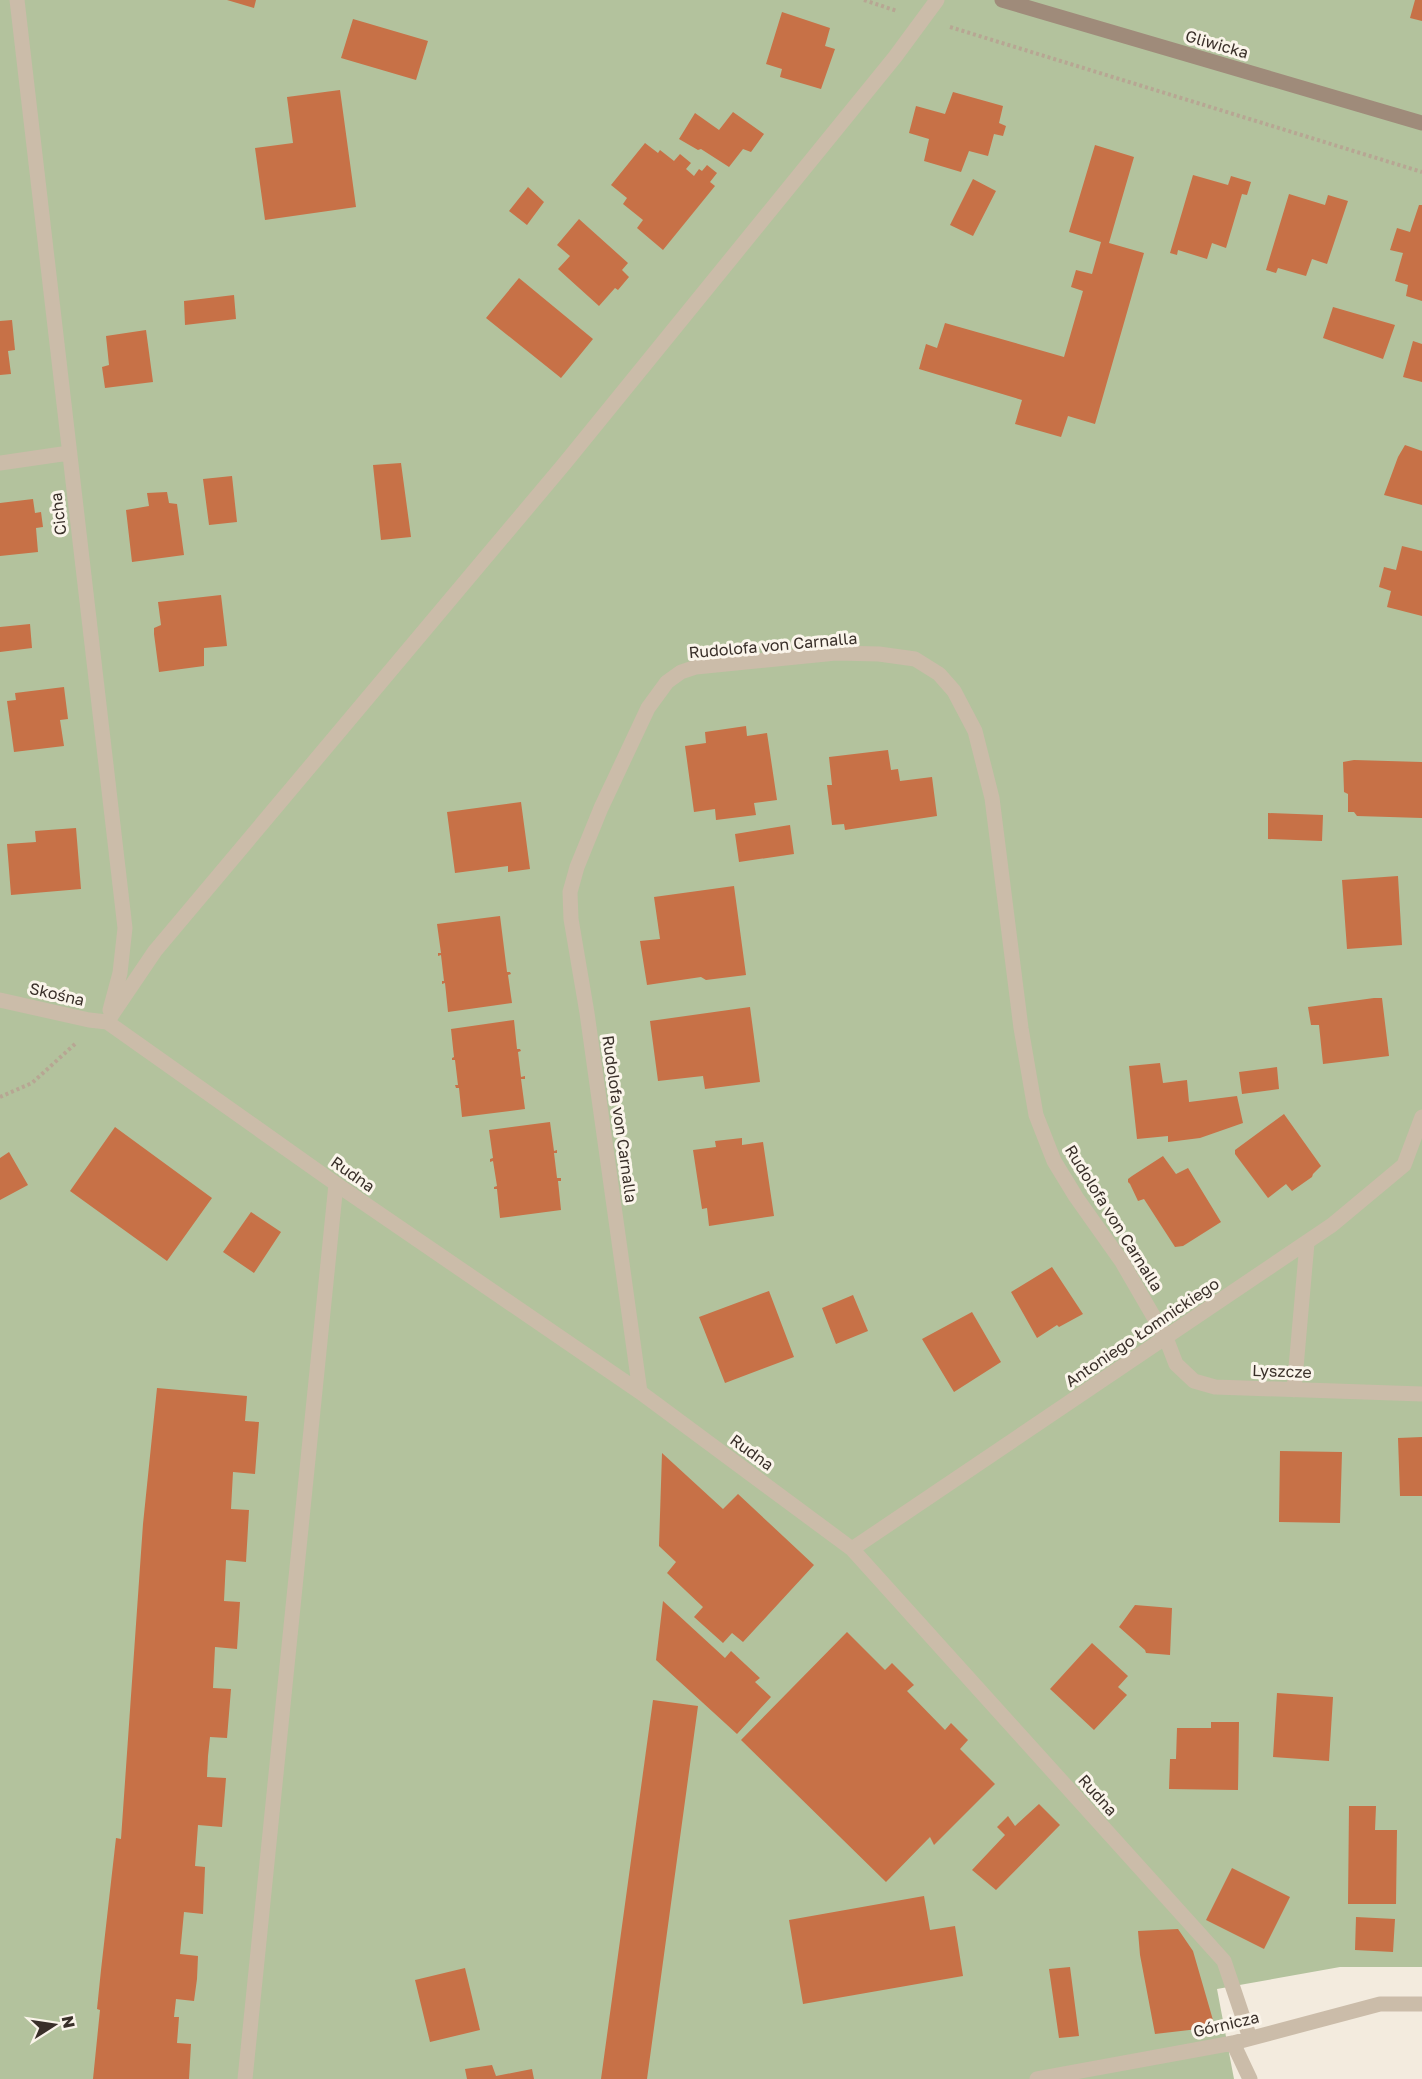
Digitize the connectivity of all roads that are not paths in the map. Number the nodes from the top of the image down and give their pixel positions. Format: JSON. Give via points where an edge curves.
{"nodes":[{"id":1,"x":17,"y":0,"type":"edge"},
{"id":2,"x":937,"y":0,"type":"edge"},
{"id":3,"x":1002,"y":0,"type":"edge"},
{"id":4,"x":1422,"y":123,"type":"edge"},
{"id":5,"x":69,"y":453,"type":"junction"},
{"id":6,"x":0,"y":463,"type":"edge"},
{"id":7,"x":0,"y":1000,"type":"edge"},
{"id":8,"x":107,"y":1022,"type":"junction"},
{"id":9,"x":1422,"y":1117,"type":"edge"},
{"id":10,"x":336,"y":1184,"type":"junction"},
{"id":11,"x":1306,"y":1243,"type":"junction"},
{"id":12,"x":1166,"y":1338,"type":"junction"},
{"id":13,"x":1294,"y":1390,"type":"junction"},
{"id":14,"x":640,"y":1392,"type":"junction"},
{"id":15,"x":1422,"y":1394,"type":"edge"},
{"id":16,"x":852,"y":1548,"type":"junction"},
{"id":17,"x":1422,"y":2004,"type":"edge"},
{"id":18,"x":1250,"y":2038,"type":"junction"},
{"id":19,"x":1233,"y":2043,"type":"junction"},
{"id":20,"x":245,"y":2079,"type":"edge"},
{"id":21,"x":1037,"y":2079,"type":"edge"},
{"id":22,"x":1250,"y":2079,"type":"edge"}],
"edges":[{"from":1,"to":5,"type":"street","name":"Cicha"},
{"from":2,"to":8,"type":"street","via":[[565,463],[155,951]]},
{"from":3,"to":4,"type":"street","name":"Gliwicka"},
{"from":5,"to":6,"type":"street"},
{"from":5,"to":8,"type":"street","name":"Cicha","via":[[125,928],[120,973]]},
{"from":7,"to":8,"type":"street","name":"Skośna"},
{"from":8,"to":10,"type":"street","name":"Rudna"},
{"from":9,"to":11,"type":"street","name":"Antoniego Łomnickiego","via":[[1404,1165]]},
{"from":10,"to":14,"type":"street","name":"Rudna"},
{"from":10,"to":20,"type":"street"},
{"from":11,"to":12,"type":"street","name":"Antoniego Łomnickiego"},
{"from":11,"to":13,"type":"street"},
{"from":12,"to":13,"type":"street","name":"Lyszcze","via":[[1176,1364],[1194,1381],[1215,1387]]},
{"from":12,"to":14,"type":"street","name":"Rudolofa von Carnalla","via":[[1122,1262],[1054,1161],[1036,1115],[992,798],[975,731],[954,691],[939,674],[915,659],[879,654],[836,653],[696,667],[667,682],[648,708],[601,807],[570,892]]},
{"from":12,"to":16,"type":"street","name":"Antoniego Łomnickiego"},
{"from":13,"to":15,"type":"street","name":"Lyszcze"},
{"from":14,"to":16,"type":"street","name":"Rudna"},
{"from":16,"to":18,"type":"street","name":"Rudna","via":[[1224,1961]]},
{"from":17,"to":18,"type":"street","name":"Górnicza","via":[[1380,2004]]},
{"from":18,"to":19,"type":"street","name":"Górnicza"},
{"from":19,"to":21,"type":"street","name":"Górnicza"},
{"from":19,"to":22,"type":"street"}]}
